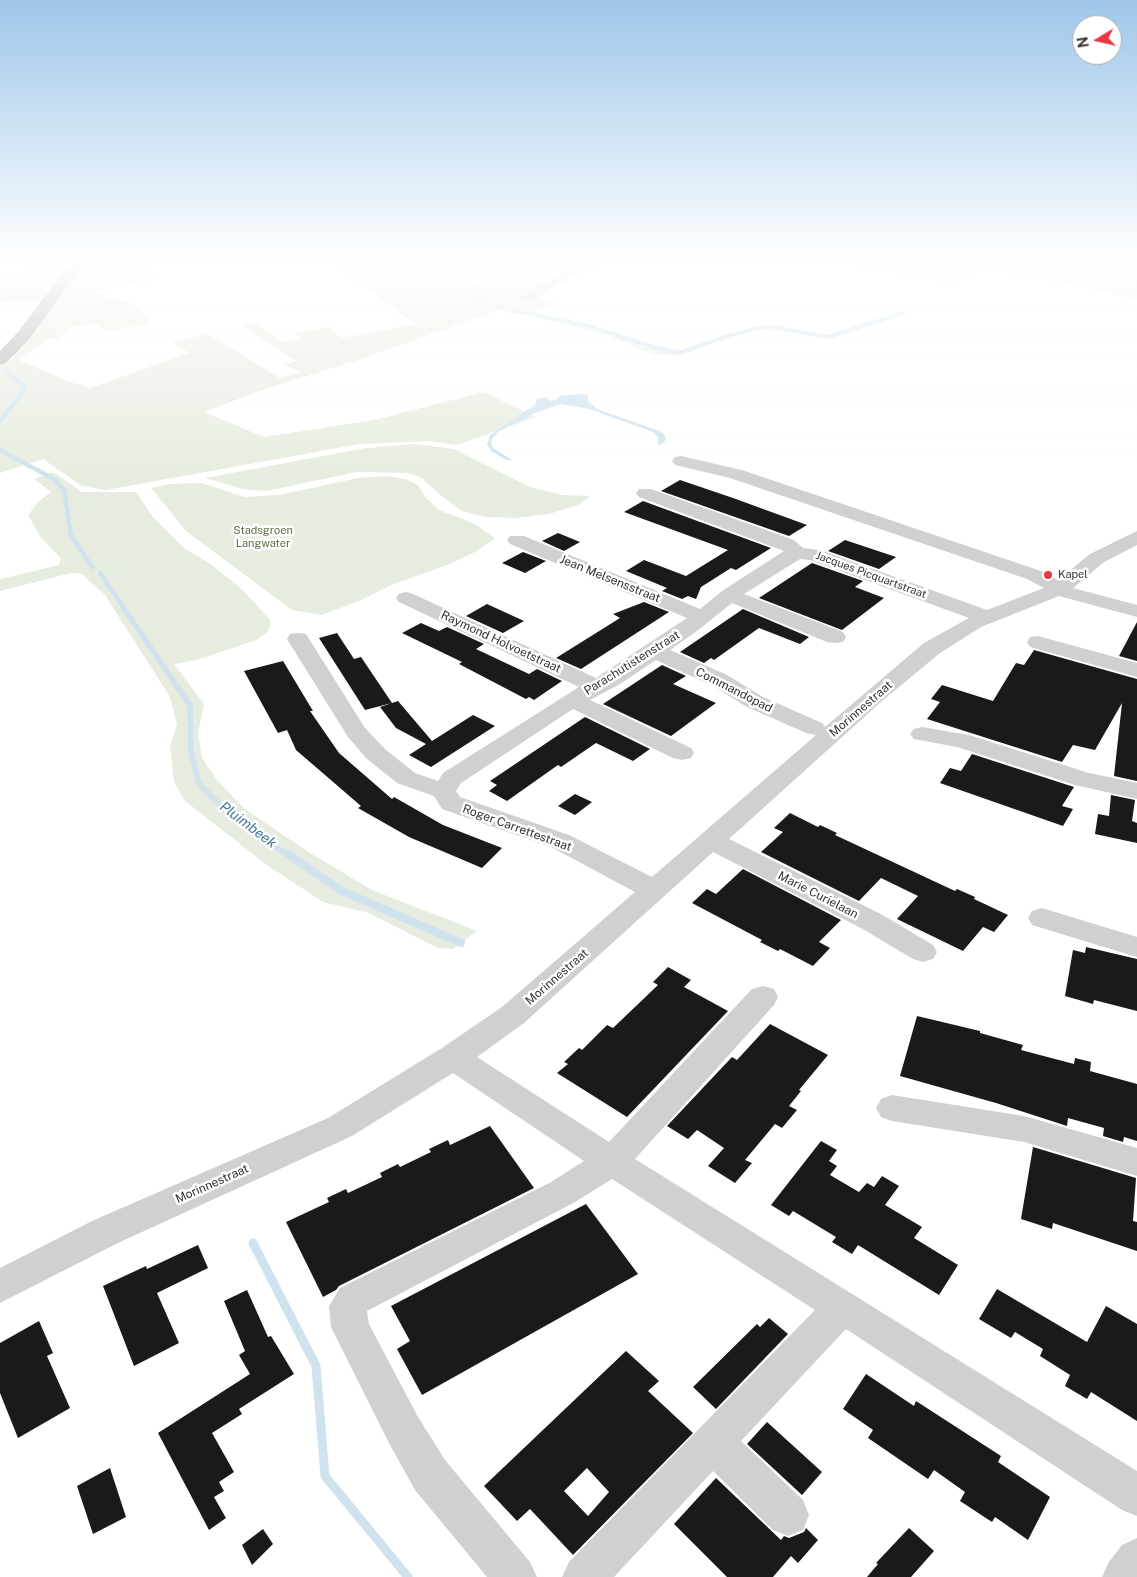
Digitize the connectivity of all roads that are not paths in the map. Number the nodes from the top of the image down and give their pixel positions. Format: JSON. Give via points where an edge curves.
{"nodes":[{"id":1,"x":22,"y":337,"type":"edge"},
{"id":2,"x":0,"y":360,"type":"edge"},
{"id":3,"x":681,"y":461,"type":"dead end"},
{"id":4,"x":644,"y":493,"type":"dead end"},
{"id":5,"x":1137,"y":537,"type":"edge"},
{"id":6,"x":517,"y":540,"type":"dead end"},
{"id":7,"x":798,"y":553,"type":"junction"},
{"id":8,"x":1060,"y":589,"type":"junction"},
{"id":9,"x":728,"y":595,"type":"junction"},
{"id":10,"x":406,"y":598,"type":"dead end"},
{"id":11,"x":1137,"y":611,"type":"edge"},
{"id":12,"x":702,"y":617,"type":"junction"},
{"id":13,"x":986,"y":618,"type":"junction"},
{"id":14,"x":835,"y":638,"type":"dead end"},
{"id":15,"x":298,"y":639,"type":"dead end"},
{"id":16,"x":1038,"y":642,"type":"dead end"},
{"id":17,"x":654,"y":651,"type":"junction"},
{"id":18,"x":1137,"y":670,"type":"edge"},
{"id":19,"x":596,"y":687,"type":"junction"},
{"id":20,"x":572,"y":700,"type":"junction"},
{"id":21,"x":814,"y":728,"type":"dead end"},
{"id":22,"x":922,"y":734,"type":"dead end"},
{"id":23,"x":682,"y":753,"type":"dead end"},
{"id":24,"x":443,"y":791,"type":"junction"},
{"id":25,"x":1137,"y":791,"type":"edge"},
{"id":26,"x":712,"y":841,"type":"junction"},
{"id":27,"x":656,"y":891,"type":"junction"},
{"id":28,"x":1042,"y":918,"type":"dead end"},
{"id":29,"x":1137,"y":947,"type":"edge"},
{"id":30,"x":923,"y":952,"type":"dead end"},
{"id":31,"x":763,"y":997,"type":"dead end"},
{"id":32,"x":453,"y":1057,"type":"junction"},
{"id":33,"x":892,"y":1108,"type":"dead end"},
{"id":34,"x":612,"y":1162,"type":"junction"},
{"id":35,"x":1137,"y":1162,"type":"edge"},
{"id":36,"x":0,"y":1286,"type":"edge"},
{"id":37,"x":842,"y":1307,"type":"junction"},
{"id":38,"x":713,"y":1443,"type":"junction"},
{"id":39,"x":1137,"y":1495,"type":"edge"},
{"id":40,"x":788,"y":1515,"type":"dead end"},
{"id":41,"x":1137,"y":1560,"type":"edge"},
{"id":42,"x":515,"y":1577,"type":"edge"},
{"id":43,"x":584,"y":1577,"type":"edge"},
{"id":44,"x":1124,"y":1577,"type":"edge"}],
"edges":[{"from":1,"to":2,"type":"main road"},
{"from":3,"to":8,"type":"street","via":[[736,474],[1034,576]]},
{"from":4,"to":7,"type":"street","name":"Jacques Picquartstraat","via":[[787,544]]},
{"from":5,"to":8,"type":"street","name":"Morinnestraat","via":[[1097,558]]},
{"from":6,"to":12,"type":"street","name":"Jean Melsensstraat"},
{"from":7,"to":9,"type":"street","name":"Parachutistenstraat"},
{"from":7,"to":13,"type":"street","name":"Jacques Picquartstraat","via":[[813,554]]},
{"from":8,"to":11,"type":"street"},
{"from":8,"to":13,"type":"street","name":"Morinnestraat"},
{"from":9,"to":12,"type":"street","name":"Parachutistenstraat"},
{"from":9,"to":14,"type":"street"},
{"from":10,"to":19,"type":"street","name":"Raymond Holvoetstraat"},
{"from":12,"to":17,"type":"street","name":"Parachutistenstraat"},
{"from":13,"to":26,"type":"street","name":"Morinnestraat","via":[[923,656]]},
{"from":15,"to":24,"type":"street","name":"Roger Carrettestraat","via":[[356,732],[376,754],[406,778]]},
{"from":16,"to":18,"type":"street"},
{"from":17,"to":19,"type":"street","name":"Parachutistenstraat"},
{"from":17,"to":21,"type":"street","name":"Commandopad"},
{"from":19,"to":20,"type":"street","name":"Parachutistenstraat"},
{"from":20,"to":23,"type":"street"},
{"from":20,"to":24,"type":"street","name":"Parachutistenstraat","via":[[452,778]]},
{"from":22,"to":25,"type":"street","via":[[961,740],[1084,780]]},
{"from":24,"to":27,"type":"street","name":"Roger Carrettestraat","via":[[451,803],[560,841]]},
{"from":26,"to":27,"type":"street","name":"Morinnestraat"},
{"from":26,"to":30,"type":"street","name":"Marie Curielaan","via":[[870,921]]},
{"from":27,"to":32,"type":"street","name":"Morinnestraat","via":[[513,1016]]},
{"from":28,"to":29,"type":"street"},
{"from":31,"to":34,"type":"street"},
{"from":32,"to":34,"type":"street"},
{"from":32,"to":36,"type":"street","name":"Morinnestraat","via":[[340,1127],[105,1232]]},
{"from":33,"to":35,"type":"street","via":[[1024,1129]]},
{"from":34,"to":37,"type":"street"},
{"from":34,"to":42,"type":"street","via":[[563,1192],[352,1300],[348,1306],[350,1327],[430,1475]]},
{"from":37,"to":38,"type":"street"},
{"from":37,"to":39,"type":"street"},
{"from":38,"to":40,"type":"street"},
{"from":38,"to":43,"type":"street"},
{"from":41,"to":44,"type":"street"}]}
